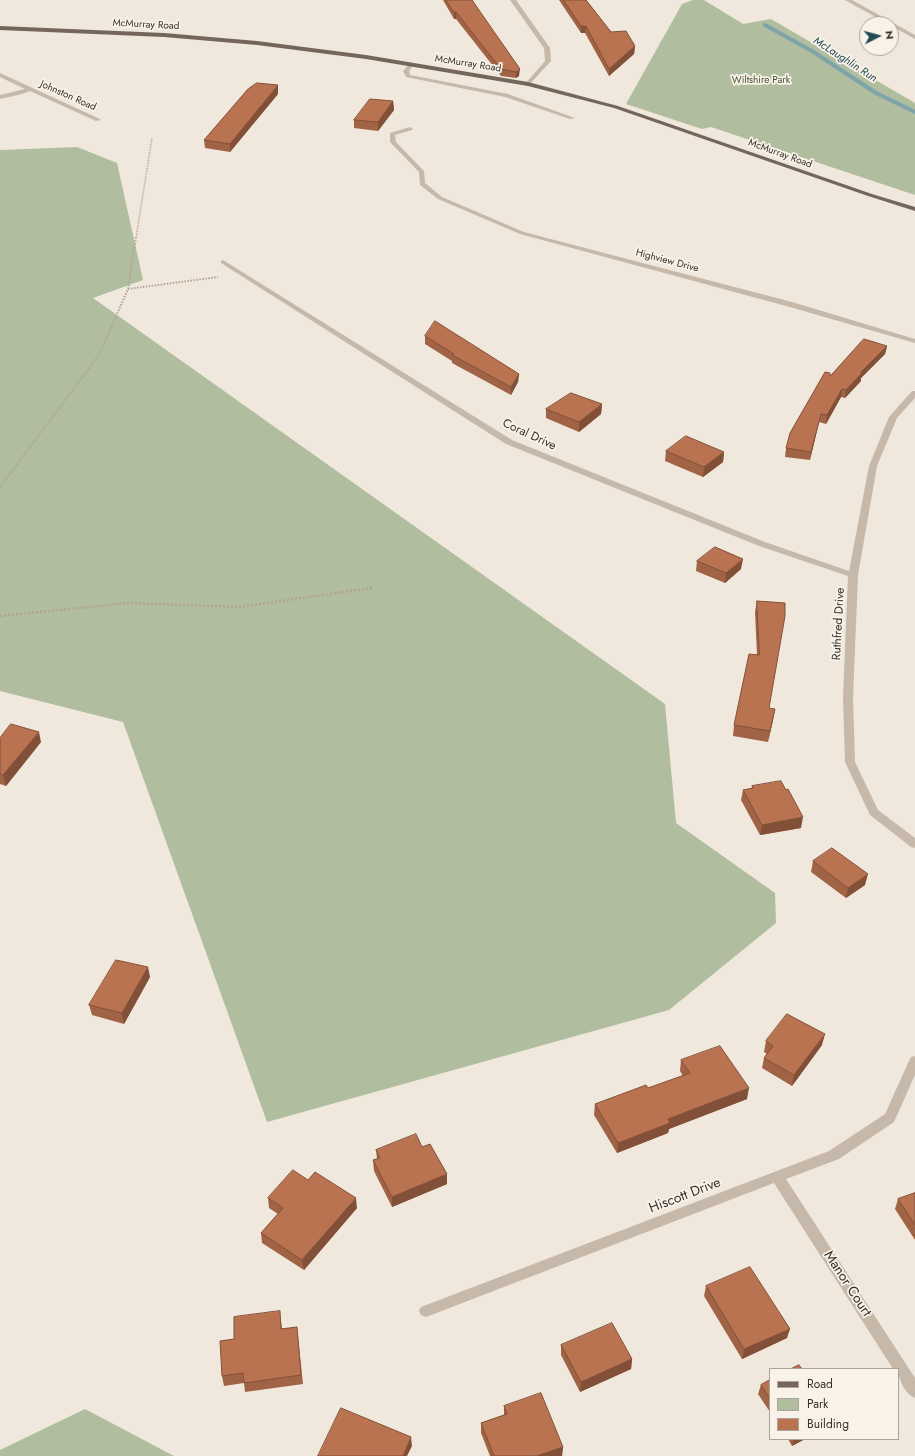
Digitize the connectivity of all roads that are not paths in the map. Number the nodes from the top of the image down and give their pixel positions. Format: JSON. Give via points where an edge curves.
{"nodes":[{"id":1,"x":513,"y":0,"type":"edge"},
{"id":2,"x":848,"y":0,"type":"edge"},
{"id":3,"x":0,"y":28,"type":"edge"},
{"id":4,"x":915,"y":37,"type":"edge"},
{"id":5,"x":411,"y":64,"type":"junction"},
{"id":6,"x":0,"y":75,"type":"edge"},
{"id":7,"x":528,"y":84,"type":"junction"},
{"id":8,"x":29,"y":89,"type":"junction"},
{"id":9,"x":0,"y":97,"type":"edge"},
{"id":10,"x":572,"y":118,"type":"dead end"},
{"id":11,"x":98,"y":120,"type":"dead end"},
{"id":12,"x":410,"y":129,"type":"dead end"},
{"id":13,"x":915,"y":209,"type":"edge"},
{"id":14,"x":223,"y":262,"type":"dead end"},
{"id":15,"x":915,"y":341,"type":"edge"},
{"id":16,"x":915,"y":392,"type":"edge"},
{"id":17,"x":853,"y":575,"type":"junction"},
{"id":18,"x":915,"y":844,"type":"edge"},
{"id":19,"x":915,"y":1061,"type":"edge"},
{"id":20,"x":778,"y":1178,"type":"junction"},
{"id":21,"x":426,"y":1311,"type":"dead end"},
{"id":22,"x":915,"y":1391,"type":"edge"}],
"edges":[{"from":1,"to":7,"type":"street","via":[[546,48],[548,61]]},
{"from":2,"to":4,"type":"street"},
{"from":3,"to":5,"type":"main road","name":"McMurray Road","via":[[198,37]]},
{"from":5,"to":7,"type":"main road","name":"McMurray Road"},
{"from":5,"to":10,"type":"street","via":[[406,71],[408,76],[506,95]]},
{"from":6,"to":8,"type":"street","name":"Johnston Road"},
{"from":7,"to":13,"type":"main road","name":"McMurray Road","via":[[616,107]]},
{"from":8,"to":9,"type":"street","name":"Johnston Road"},
{"from":8,"to":11,"type":"street","name":"Johnston Road"},
{"from":12,"to":15,"type":"street","name":"Highview Drive","via":[[392,134],[393,142],[422,172],[422,184],[440,198],[522,233],[789,304]]},
{"from":14,"to":17,"type":"street","name":"Coral Drive","via":[[509,442],[762,544]]},
{"from":16,"to":17,"type":"street","name":"Ruthfred Drive","via":[[893,417],[873,466]]},
{"from":17,"to":18,"type":"street","name":"Ruthfred Drive","via":[[848,698],[850,762],[874,812]]},
{"from":19,"to":20,"type":"street","name":"Hiscott Drive","via":[[890,1118],[834,1155]]},
{"from":20,"to":21,"type":"street","name":"Hiscott Drive"},
{"from":20,"to":22,"type":"street","name":"Manor Court"}]}
